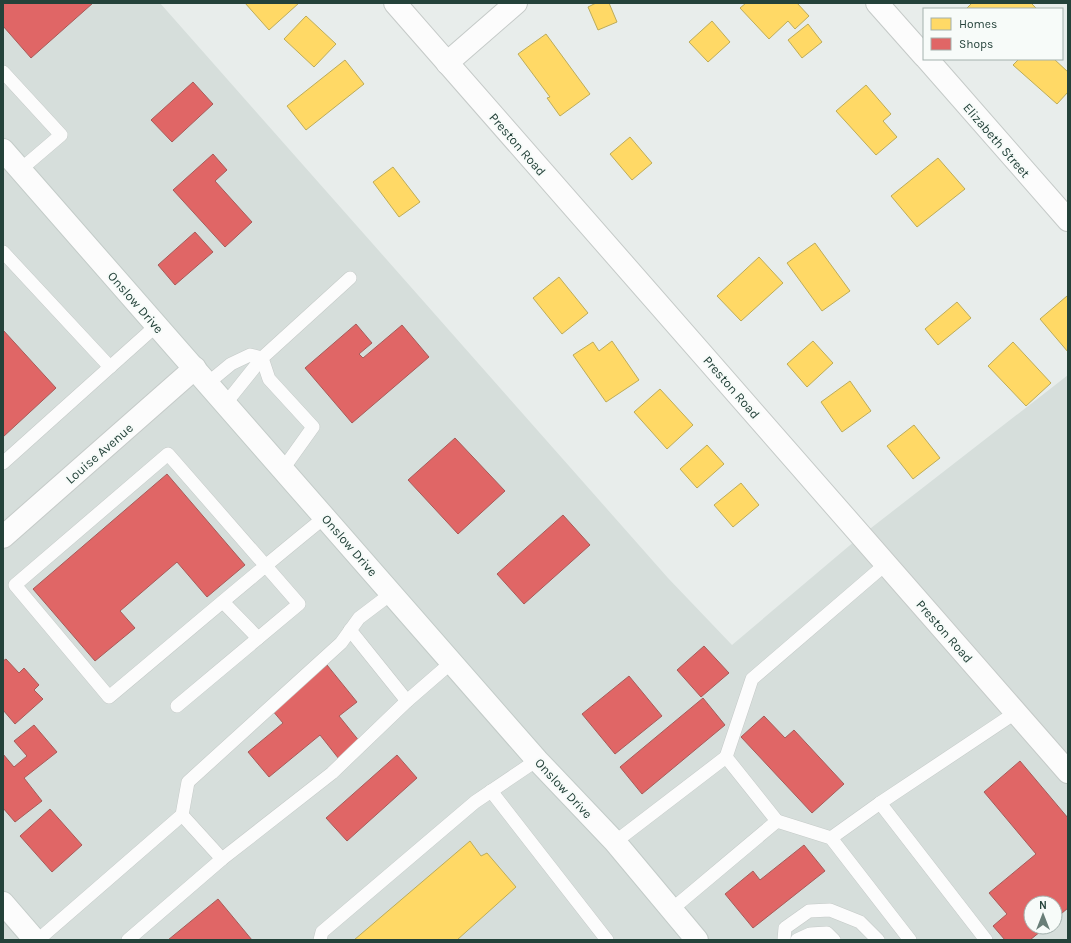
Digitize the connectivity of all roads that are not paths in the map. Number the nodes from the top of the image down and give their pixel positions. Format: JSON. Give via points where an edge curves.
{"nodes":[{"id":1,"x":395,"y":3,"type":"edge"},
{"id":2,"x":516,"y":3,"type":"edge"},
{"id":3,"x":877,"y":3,"type":"edge"},
{"id":4,"x":923,"y":55,"type":"edge"},
{"id":5,"x":928,"y":60,"type":"edge"},
{"id":6,"x":447,"y":64,"type":"junction"},
{"id":7,"x":3,"y":72,"type":"edge"},
{"id":8,"x":3,"y":150,"type":"edge"},
{"id":9,"x":20,"y":170,"type":"junction"},
{"id":10,"x":1068,"y":220,"type":"edge"},
{"id":11,"x":3,"y":252,"type":"edge"},
{"id":12,"x":350,"y":278,"type":"dead end"},
{"id":13,"x":157,"y":325,"type":"junction"},
{"id":14,"x":262,"y":358,"type":"junction"},
{"id":15,"x":110,"y":367,"type":"junction"},
{"id":16,"x":201,"y":376,"type":"junction"},
{"id":17,"x":226,"y":403,"type":"junction"},
{"id":18,"x":3,"y":463,"type":"edge"},
{"id":19,"x":283,"y":469,"type":"junction"},
{"id":20,"x":325,"y":517,"type":"junction"},
{"id":21,"x":3,"y":537,"type":"edge"},
{"id":22,"x":887,"y":563,"type":"junction"},
{"id":23,"x":266,"y":566,"type":"junction"},
{"id":24,"x":392,"y":593,"type":"junction"},
{"id":25,"x":223,"y":602,"type":"junction"},
{"id":26,"x":350,"y":630,"type":"junction"},
{"id":27,"x":258,"y":638,"type":"junction"},
{"id":28,"x":452,"y":662,"type":"junction"},
{"id":29,"x":407,"y":701,"type":"junction"},
{"id":30,"x":177,"y":706,"type":"dead end"},
{"id":31,"x":1015,"y":713,"type":"junction"},
{"id":32,"x":726,"y":757,"type":"junction"},
{"id":33,"x":537,"y":760,"type":"junction"},
{"id":34,"x":1068,"y":772,"type":"edge"},
{"id":35,"x":491,"y":791,"type":"junction"},
{"id":36,"x":880,"y":802,"type":"junction"},
{"id":37,"x":182,"y":815,"type":"junction"},
{"id":38,"x":777,"y":821,"type":"junction"},
{"id":39,"x":831,"y":838,"type":"junction"},
{"id":40,"x":614,"y":842,"type":"junction"},
{"id":41,"x":222,"y":859,"type":"junction"},
{"id":42,"x":3,"y":903,"type":"edge"},
{"id":43,"x":671,"y":910,"type":"junction"},
{"id":44,"x":36,"y":940,"type":"edge"},
{"id":45,"x":128,"y":940,"type":"edge"},
{"id":46,"x":320,"y":940,"type":"edge"},
{"id":47,"x":607,"y":940,"type":"edge"},
{"id":48,"x":697,"y":940,"type":"edge"},
{"id":49,"x":784,"y":940,"type":"edge"},
{"id":50,"x":797,"y":940,"type":"edge"},
{"id":51,"x":834,"y":940,"type":"edge"},
{"id":52,"x":878,"y":940,"type":"edge"},
{"id":53,"x":910,"y":940,"type":"edge"},
{"id":54,"x":986,"y":940,"type":"edge"}],
"edges":[{"from":1,"to":6,"type":"street","name":"Preston Road"},
{"from":2,"to":6,"type":"street"},
{"from":3,"to":4,"type":"street"},
{"from":5,"to":10,"type":"street","name":"Elizabeth Street"},
{"from":6,"to":22,"type":"street","name":"Preston Road"},
{"from":7,"to":9,"type":"lane","via":[[62,135]]},
{"from":8,"to":9,"type":"street","name":"Onslow Drive"},
{"from":9,"to":13,"type":"street","name":"Onslow Drive"},
{"from":11,"to":15,"type":"lane"},
{"from":12,"to":14,"type":"lane"},
{"from":13,"to":15,"type":"lane"},
{"from":13,"to":16,"type":"street","name":"Onslow Drive"},
{"from":14,"to":16,"type":"lane","via":[[250,355]]},
{"from":14,"to":17,"type":"lane"},
{"from":14,"to":19,"type":"lane","via":[[269,379],[313,427]]},
{"from":15,"to":18,"type":"lane"},
{"from":16,"to":17,"type":"street","name":"Onslow Drive"},
{"from":16,"to":21,"type":"street","name":"Louise Avenue"},
{"from":17,"to":19,"type":"street","name":"Onslow Drive"},
{"from":19,"to":20,"type":"street","name":"Onslow Drive"},
{"from":20,"to":23,"type":"lane"},
{"from":20,"to":24,"type":"street","name":"Onslow Drive"},
{"from":22,"to":31,"type":"street","name":"Preston Road"},
{"from":22,"to":32,"type":"lane","via":[[752,679]]},
{"from":23,"to":25,"type":"lane"},
{"from":23,"to":25,"type":"lane","via":[[168,454],[14,585],[109,697]]},
{"from":23,"to":27,"type":"lane","via":[[299,604]]},
{"from":24,"to":26,"type":"lane","via":[[359,618]]},
{"from":24,"to":28,"type":"street","name":"Onslow Drive"},
{"from":25,"to":27,"type":"lane"},
{"from":26,"to":29,"type":"lane"},
{"from":26,"to":37,"type":"lane","via":[[341,643],[188,782]]},
{"from":27,"to":30,"type":"lane"},
{"from":28,"to":29,"type":"lane"},
{"from":28,"to":33,"type":"street","name":"Onslow Drive"},
{"from":29,"to":41,"type":"lane","via":[[332,773]]},
{"from":31,"to":34,"type":"street","name":"Preston Road"},
{"from":31,"to":36,"type":"lane"},
{"from":32,"to":38,"type":"lane"},
{"from":32,"to":40,"type":"lane"},
{"from":33,"to":35,"type":"lane"},
{"from":33,"to":40,"type":"street","name":"Onslow Drive"},
{"from":35,"to":46,"type":"lane","via":[[322,932]]},
{"from":35,"to":47,"type":"lane"},
{"from":36,"to":39,"type":"lane"},
{"from":36,"to":54,"type":"lane"},
{"from":37,"to":41,"type":"lane"},
{"from":37,"to":44,"type":"lane"},
{"from":38,"to":39,"type":"lane"},
{"from":38,"to":43,"type":"lane"},
{"from":39,"to":53,"type":"lane"},
{"from":40,"to":43,"type":"street","name":"Onslow Drive"},
{"from":41,"to":45,"type":"lane"},
{"from":42,"to":44,"type":"street"},
{"from":43,"to":48,"type":"street","name":"Onslow Drive"},
{"from":49,"to":52,"type":"lane","via":[[784,928],[809,911],[830,910],[860,922]]},
{"from":50,"to":51,"type":"lane","via":[[810,934],[827,933]]}]}
